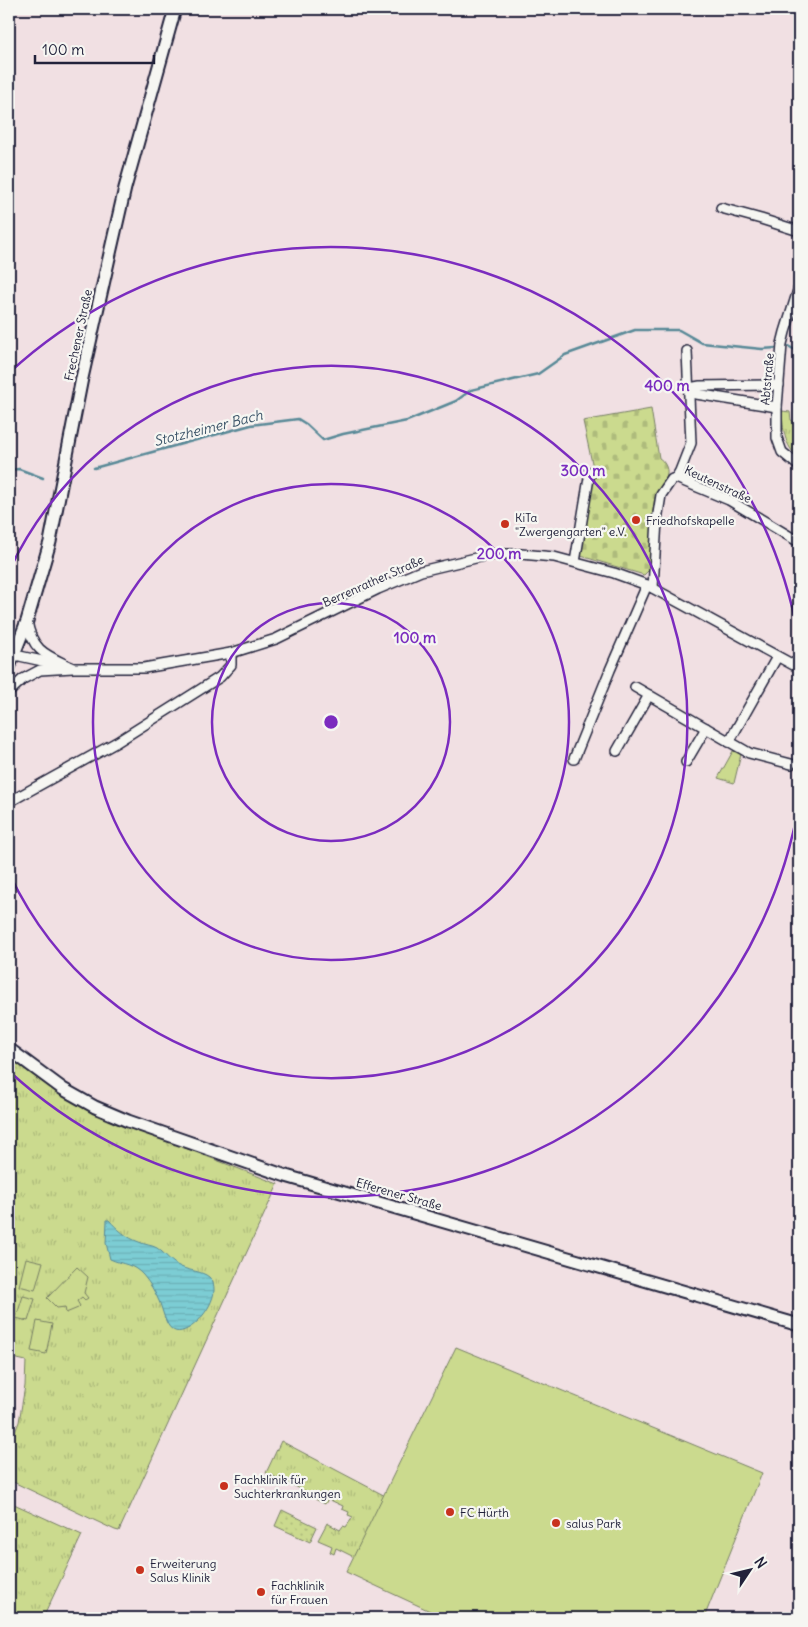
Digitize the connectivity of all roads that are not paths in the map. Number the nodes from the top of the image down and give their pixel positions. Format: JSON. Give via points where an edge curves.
{"nodes":[{"id":1,"x":175,"y":9,"type":"edge"},
{"id":2,"x":721,"y":208,"type":"dead end"},
{"id":3,"x":799,"y":232,"type":"edge"},
{"id":4,"x":799,"y":287,"type":"edge"},
{"id":5,"x":687,"y":351,"type":"dead end"},
{"id":6,"x":779,"y":385,"type":"junction"},
{"id":7,"x":689,"y":391,"type":"junction"},
{"id":8,"x":777,"y":407,"type":"junction"},
{"id":9,"x":799,"y":466,"type":"edge"},
{"id":10,"x":590,"y":472,"type":"dead end"},
{"id":11,"x":676,"y":478,"type":"junction"},
{"id":12,"x":799,"y":540,"type":"edge"},
{"id":13,"x":575,"y":562,"type":"junction"},
{"id":14,"x":650,"y":586,"type":"junction"},
{"id":15,"x":27,"y":621,"type":"junction"},
{"id":16,"x":231,"y":653,"type":"junction"},
{"id":17,"x":15,"y":655,"type":"junction"},
{"id":18,"x":777,"y":656,"type":"junction"},
{"id":19,"x":9,"y":667,"type":"edge"},
{"id":20,"x":73,"y":668,"type":"junction"},
{"id":21,"x":799,"y":668,"type":"edge"},
{"id":22,"x":636,"y":687,"type":"dead end"},
{"id":23,"x":9,"y":692,"type":"edge"},
{"id":24,"x":649,"y":695,"type":"junction"},
{"id":25,"x":706,"y":728,"type":"junction"},
{"id":26,"x":729,"y":742,"type":"junction"},
{"id":27,"x":617,"y":751,"type":"dead end"},
{"id":28,"x":574,"y":760,"type":"dead end"},
{"id":29,"x":686,"y":762,"type":"dead end"},
{"id":30,"x":791,"y":764,"type":"dead end"},
{"id":31,"x":9,"y":802,"type":"edge"},
{"id":32,"x":9,"y":1049,"type":"edge"},
{"id":33,"x":799,"y":1325,"type":"edge"}],
"edges":[{"from":1,"to":15,"type":"main road","name":"Frechener Straße","via":[[110,249],[50,542]]},
{"from":2,"to":3,"type":"street"},
{"from":4,"to":6,"type":"street","name":"Abtstraße","via":[[783,338]]},
{"from":5,"to":7,"type":"street"},
{"from":6,"to":7,"type":"street","via":[[700,386]]},
{"from":6,"to":8,"type":"street","name":"Abtstraße"},
{"from":7,"to":8,"type":"street"},
{"from":7,"to":11,"type":"street","via":[[691,443]]},
{"from":8,"to":9,"type":"street","name":"Abtstraße","via":[[778,446]]},
{"from":10,"to":13,"type":"street"},
{"from":11,"to":12,"type":"street","name":"Keutenstraße","via":[[730,500]]},
{"from":11,"to":14,"type":"street","name":"Keutenstraße","via":[[661,495]]},
{"from":13,"to":14,"type":"street","name":"Berrenrather Straße"},
{"from":13,"to":16,"type":"street","name":"Berrenrather Straße","via":[[537,555],[501,554],[442,565],[378,589],[276,639]]},
{"from":14,"to":18,"type":"street","name":"Berrenrather Straße"},
{"from":14,"to":28,"type":"street","via":[[610,670]]},
{"from":15,"to":17,"type":"main road","name":"Frechener Straße"},
{"from":15,"to":20,"type":"street","name":"Berrenrather Straße","via":[[29,633],[38,649]]},
{"from":16,"to":20,"type":"street","name":"Berrenrather Straße","via":[[144,668]]},
{"from":16,"to":31,"type":"street","via":[[231,665],[220,677],[117,742]]},
{"from":17,"to":19,"type":"main road","name":"Frechener Straße"},
{"from":17,"to":20,"type":"street","name":"Berrenrather Straße"},
{"from":18,"to":21,"type":"street","name":"Berrenrather Straße"},
{"from":18,"to":26,"type":"street"},
{"from":20,"to":23,"type":"street","name":"Berrenrather Straße","via":[[40,670]]},
{"from":22,"to":24,"type":"street"},
{"from":24,"to":25,"type":"street"},
{"from":24,"to":27,"type":"street"},
{"from":25,"to":26,"type":"street"},
{"from":25,"to":29,"type":"street"},
{"from":26,"to":30,"type":"street","via":[[749,753]]},
{"from":32,"to":33,"type":"main road","name":"Efferener Straße","via":[[63,1089],[128,1121],[286,1176]]}]}
